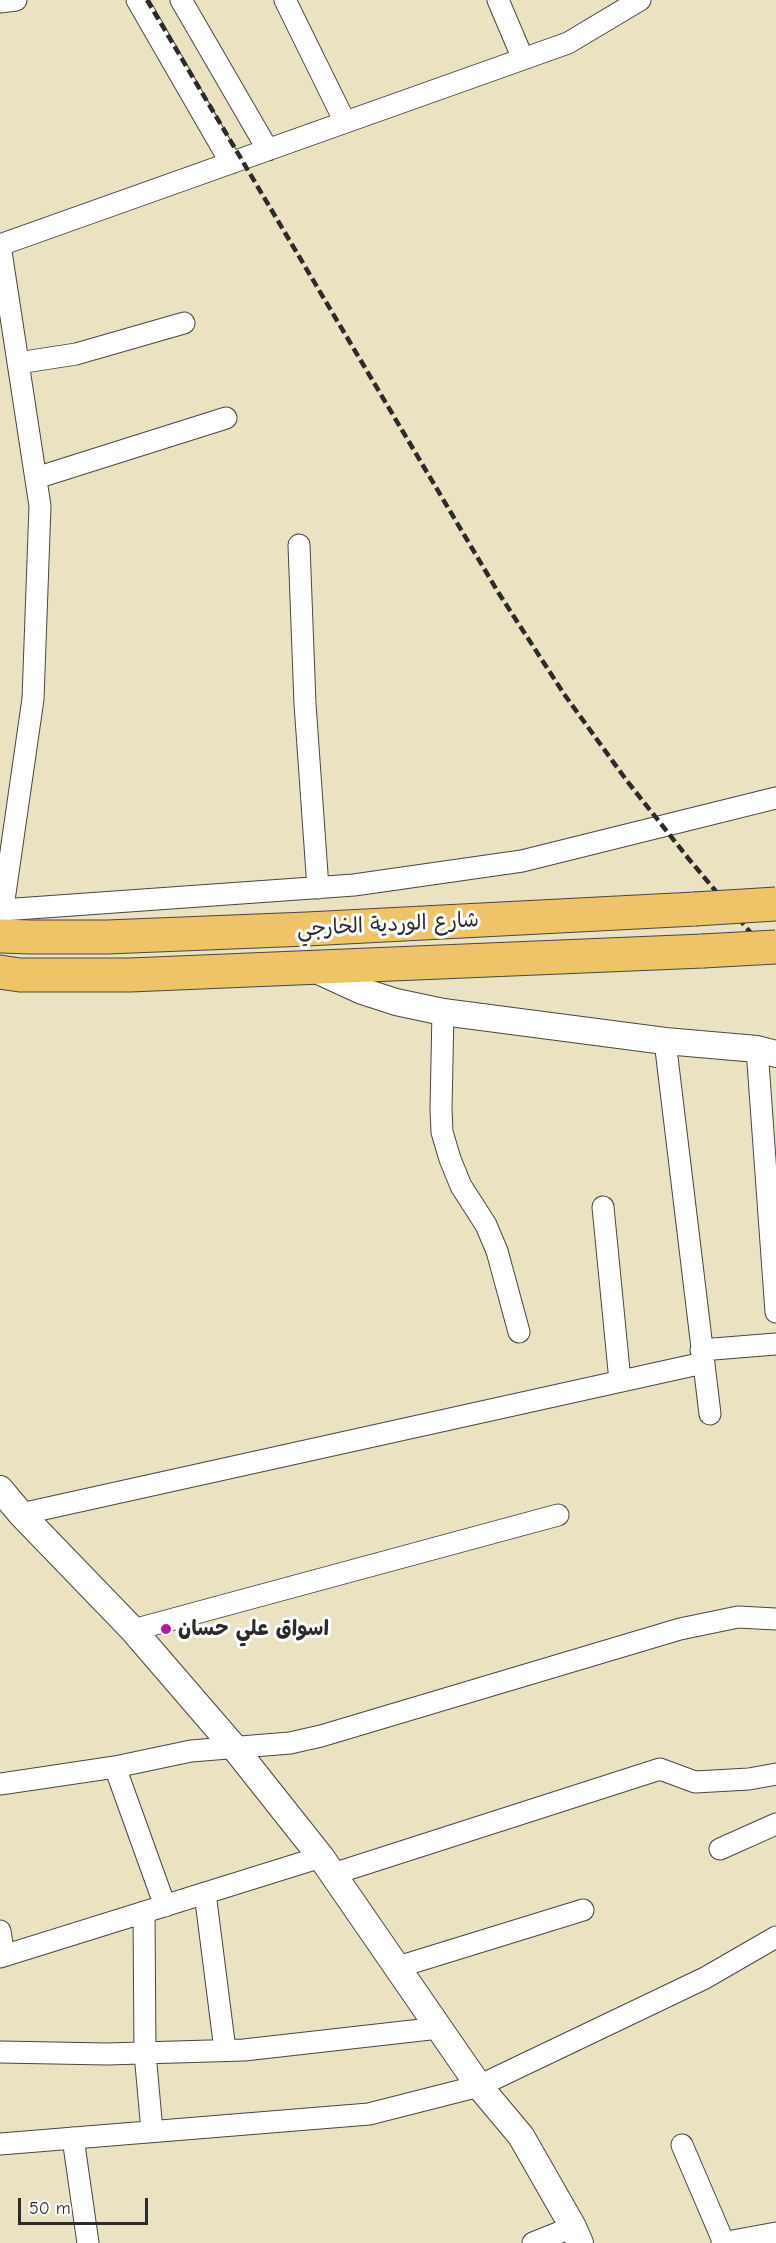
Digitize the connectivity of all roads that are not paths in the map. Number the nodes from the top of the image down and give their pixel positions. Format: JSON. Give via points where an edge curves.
{"nodes":[{"id":1,"x":16,"y":0,"type":"edge"},
{"id":2,"x":136,"y":0,"type":"edge"},
{"id":3,"x":181,"y":0,"type":"edge"},
{"id":4,"x":285,"y":0,"type":"edge"},
{"id":5,"x":498,"y":0,"type":"edge"},
{"id":6,"x":640,"y":0,"type":"edge"},
{"id":7,"x":0,"y":2,"type":"edge"},
{"id":8,"x":523,"y":59,"type":"junction"},
{"id":9,"x":345,"y":122,"type":"junction"},
{"id":10,"x":268,"y":150,"type":"junction"},
{"id":11,"x":231,"y":163,"type":"junction"},
{"id":12,"x":0,"y":245,"type":"edge"},
{"id":13,"x":184,"y":324,"type":"dead end"},
{"id":14,"x":18,"y":363,"type":"junction"},
{"id":15,"x":226,"y":418,"type":"dead end"},
{"id":16,"x":36,"y":478,"type":"junction"},
{"id":17,"x":299,"y":545,"type":"dead end"},
{"id":18,"x":776,"y":798,"type":"edge"},
{"id":19,"x":3,"y":878,"type":"edge"},
{"id":20,"x":318,"y":888,"type":"junction"},
{"id":21,"x":776,"y":904,"type":"edge"},
{"id":22,"x":8,"y":927,"type":"edge"},
{"id":23,"x":776,"y":947,"type":"edge"},
{"id":24,"x":309,"y":967,"type":"junction"},
{"id":25,"x":10,"y":974,"type":"edge"},
{"id":26,"x":443,"y":1012,"type":"junction"},
{"id":27,"x":664,"y":1041,"type":"junction"},
{"id":28,"x":766,"y":1052,"type":"edge"},
{"id":29,"x":603,"y":1207,"type":"dead end"},
{"id":30,"x":776,"y":1312,"type":"edge"},
{"id":31,"x":519,"y":1332,"type":"dead end"},
{"id":32,"x":776,"y":1344,"type":"edge"},
{"id":33,"x":702,"y":1357,"type":"junction"},
{"id":34,"x":620,"y":1381,"type":"junction"},
{"id":35,"x":710,"y":1414,"type":"dead end"},
{"id":36,"x":0,"y":1489,"type":"edge"},
{"id":37,"x":21,"y":1514,"type":"junction"},
{"id":38,"x":558,"y":1515,"type":"dead end"},
{"id":39,"x":776,"y":1618,"type":"edge"},
{"id":40,"x":133,"y":1629,"type":"junction"},
{"id":41,"x":233,"y":1746,"type":"junction"},
{"id":42,"x":115,"y":1767,"type":"junction"},
{"id":43,"x":776,"y":1774,"type":"edge"},
{"id":44,"x":0,"y":1784,"type":"edge"},
{"id":45,"x":776,"y":1824,"type":"edge"},
{"id":46,"x":720,"y":1849,"type":"dead end"},
{"id":47,"x":327,"y":1865,"type":"junction"},
{"id":48,"x":206,"y":1893,"type":"junction"},
{"id":49,"x":165,"y":1906,"type":"junction"},
{"id":50,"x":583,"y":1910,"type":"dead end"},
{"id":51,"x":144,"y":1912,"type":"junction"},
{"id":52,"x":0,"y":1931,"type":"edge"},
{"id":53,"x":776,"y":1936,"type":"edge"},
{"id":54,"x":2,"y":1957,"type":"edge"},
{"id":55,"x":398,"y":1967,"type":"junction"},
{"id":56,"x":439,"y":2028,"type":"junction"},
{"id":57,"x":225,"y":2050,"type":"junction"},
{"id":58,"x":0,"y":2052,"type":"edge"},
{"id":59,"x":145,"y":2053,"type":"junction"},
{"id":60,"x":479,"y":2086,"type":"junction"},
{"id":61,"x":152,"y":2132,"type":"junction"},
{"id":62,"x":73,"y":2138,"type":"junction"},
{"id":63,"x":0,"y":2144,"type":"edge"},
{"id":64,"x":682,"y":2145,"type":"dead end"},
{"id":65,"x":776,"y":2233,"type":"edge"},
{"id":66,"x":576,"y":2235,"type":"edge"},
{"id":67,"x":88,"y":2243,"type":"edge"},
{"id":68,"x":533,"y":2243,"type":"edge"},
{"id":69,"x":724,"y":2243,"type":"edge"}],
"edges":[{"from":1,"to":7,"type":"street"},
{"from":2,"to":11,"type":"street"},
{"from":3,"to":10,"type":"street"},
{"from":4,"to":9,"type":"street"},
{"from":5,"to":8,"type":"street"},
{"from":6,"to":8,"type":"street","via":[[568,43]]},
{"from":8,"to":9,"type":"street"},
{"from":9,"to":10,"type":"street"},
{"from":10,"to":11,"type":"street"},
{"from":11,"to":12,"type":"street"},
{"from":12,"to":14,"type":"street"},
{"from":13,"to":14,"type":"street","via":[[76,354]]},
{"from":14,"to":16,"type":"street"},
{"from":15,"to":16,"type":"street"},
{"from":16,"to":19,"type":"street","via":[[40,506],[33,699]]},
{"from":17,"to":20,"type":"street"},
{"from":18,"to":20,"type":"street","via":[[522,861]]},
{"from":19,"to":22,"type":"street"},
{"from":20,"to":22,"type":"street"},
{"from":21,"to":22,"type":"main road","name":"شارع الوردية الخارجي","bridge":true,"via":[[308,929]]},
{"from":22,"to":25,"type":"main road","name":"شارع الوردية الخارجي","via":[[8,943],[3,951]]},
{"from":23,"to":24,"type":"main road","name":"شارع الوردية الخارجي","bridge":true},
{"from":24,"to":25,"type":"main road","name":"شارع الوردية الخارجي","via":[[130,975]]},
{"from":24,"to":26,"type":"street","via":[[363,991]]},
{"from":26,"to":27,"type":"street"},
{"from":26,"to":31,"type":"street","via":[[442,1132],[461,1186],[486,1225]]},
{"from":27,"to":28,"type":"street"},
{"from":27,"to":33,"type":"street"},
{"from":28,"to":30,"type":"street"},
{"from":29,"to":34,"type":"street"},
{"from":32,"to":33,"type":"street"},
{"from":33,"to":34,"type":"street"},
{"from":33,"to":35,"type":"street"},
{"from":34,"to":37,"type":"street"},
{"from":36,"to":37,"type":"street"},
{"from":37,"to":40,"type":"street"},
{"from":38,"to":40,"type":"street"},
{"from":39,"to":41,"type":"street","via":[[738,1617],[680,1629],[321,1736],[290,1743]]},
{"from":40,"to":41,"type":"street"},
{"from":41,"to":42,"type":"street"},
{"from":41,"to":47,"type":"street"},
{"from":42,"to":44,"type":"street"},
{"from":42,"to":49,"type":"street"},
{"from":43,"to":47,"type":"street","via":[[695,1782],[660,1769]]},
{"from":45,"to":46,"type":"street"},
{"from":47,"to":48,"type":"street"},
{"from":47,"to":55,"type":"street"},
{"from":48,"to":49,"type":"street"},
{"from":48,"to":57,"type":"street"},
{"from":49,"to":51,"type":"street"},
{"from":50,"to":55,"type":"street"},
{"from":51,"to":54,"type":"street"},
{"from":51,"to":59,"type":"street"},
{"from":52,"to":54,"type":"street"},
{"from":53,"to":60,"type":"street","via":[[705,1978]]},
{"from":55,"to":56,"type":"street"},
{"from":56,"to":57,"type":"street"},
{"from":56,"to":60,"type":"street"},
{"from":57,"to":59,"type":"street"},
{"from":58,"to":59,"type":"street"},
{"from":59,"to":61,"type":"street"},
{"from":60,"to":61,"type":"street","via":[[369,2114]]},
{"from":60,"to":66,"type":"street","via":[[520,2136]]},
{"from":61,"to":62,"type":"street"},
{"from":62,"to":63,"type":"street"},
{"from":62,"to":67,"type":"street"},
{"from":64,"to":69,"type":"street"},
{"from":65,"to":69,"type":"street"},
{"from":66,"to":68,"type":"street"}]}
